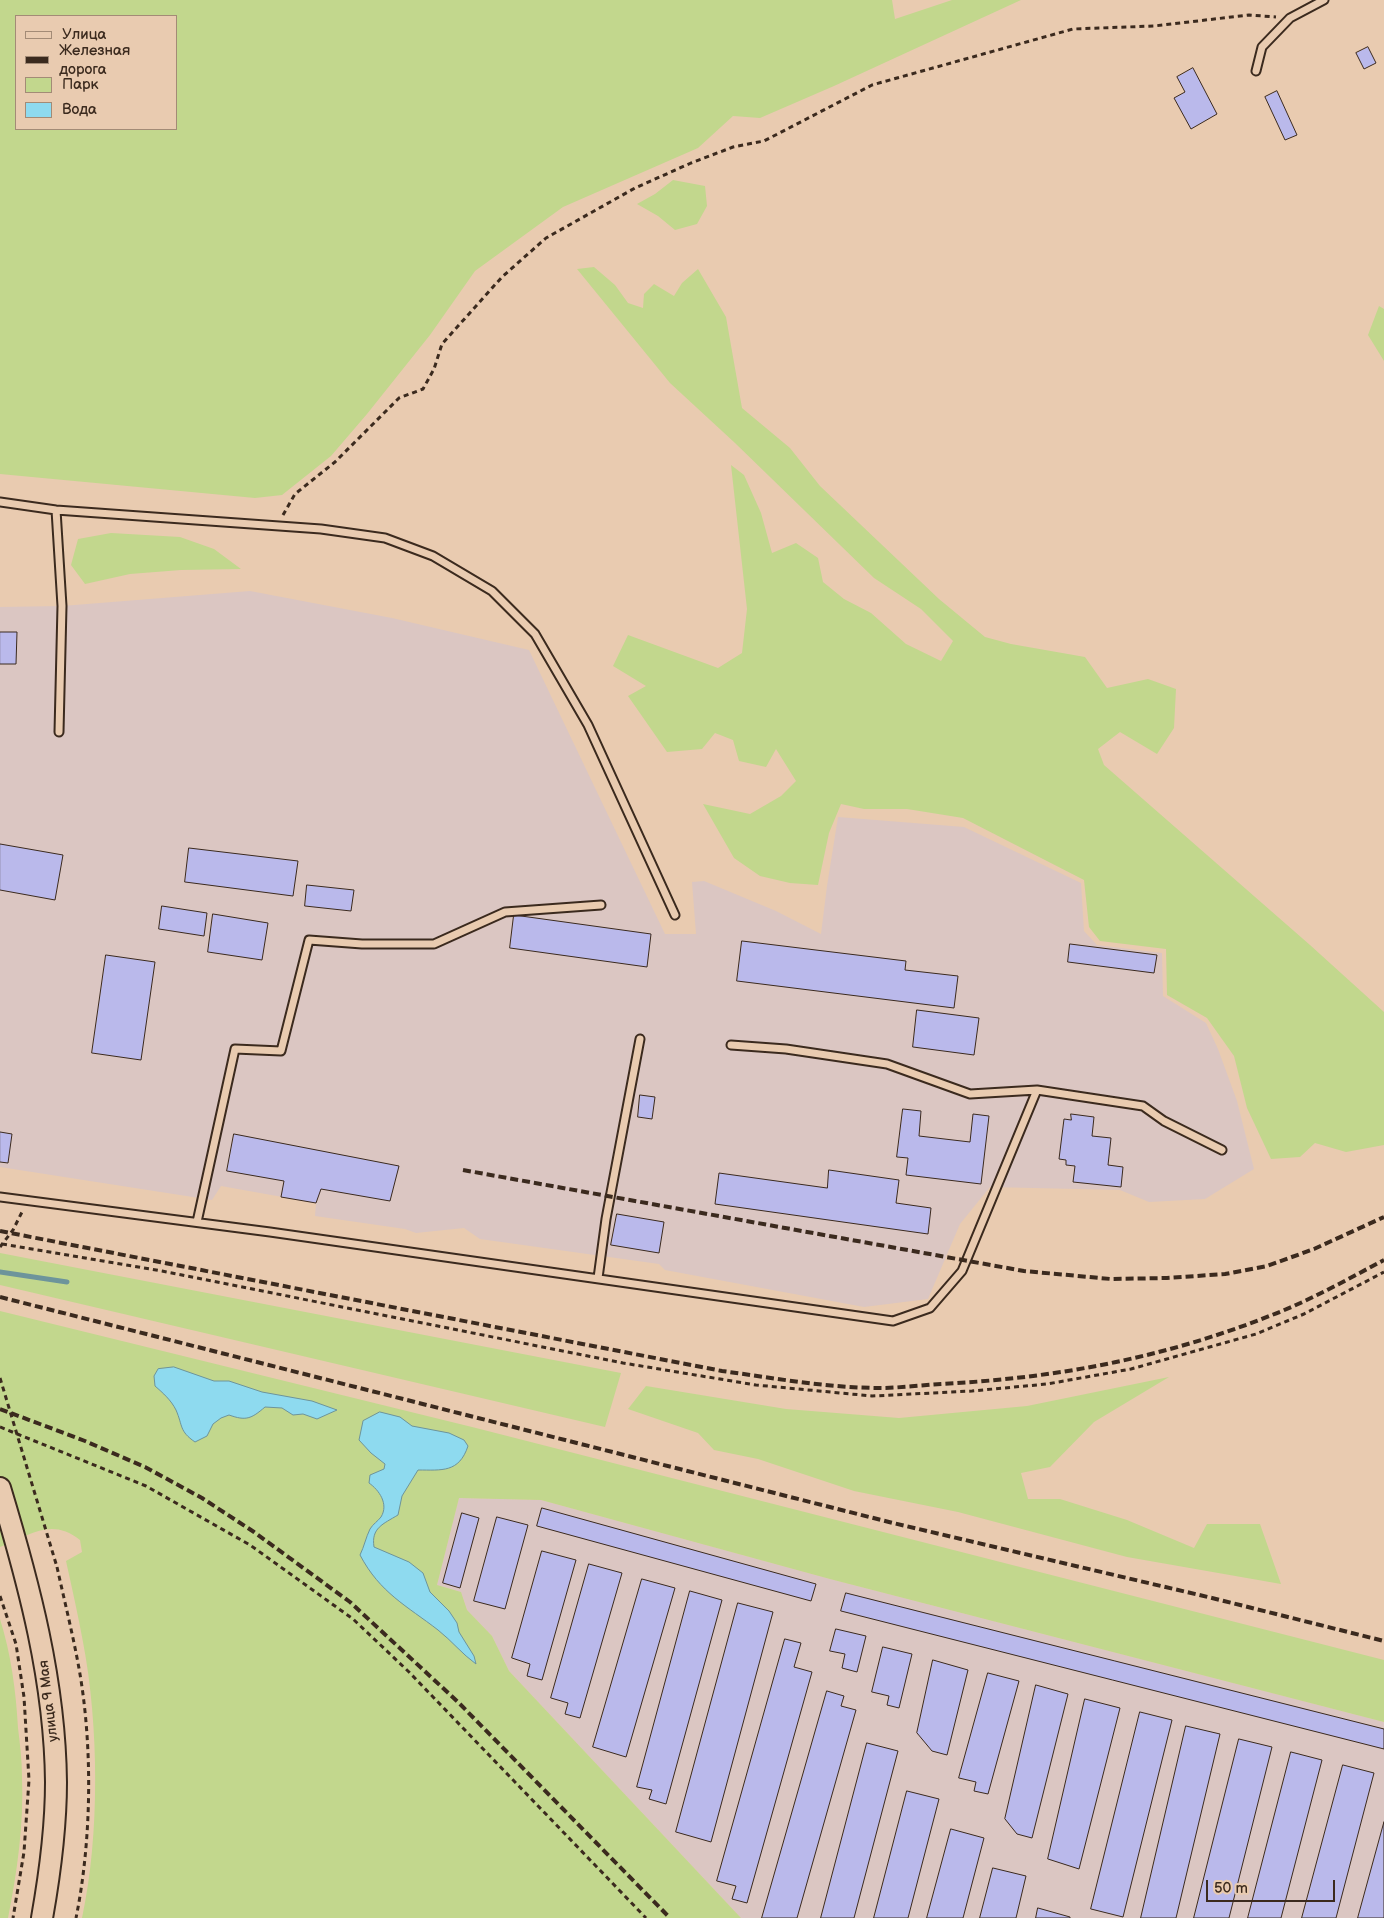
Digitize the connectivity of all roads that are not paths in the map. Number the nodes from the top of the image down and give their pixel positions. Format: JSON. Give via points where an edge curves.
{"nodes":[{"id":1,"x":1324,"y":0,"type":"edge"},
{"id":2,"x":1256,"y":71,"type":"dead end"},
{"id":3,"x":0,"y":502,"type":"edge"},
{"id":4,"x":56,"y":510,"type":"junction"},
{"id":5,"x":59,"y":732,"type":"dead end"},
{"id":6,"x":601,"y":905,"type":"dead end"},
{"id":7,"x":676,"y":915,"type":"dead end"},
{"id":8,"x":640,"y":1039,"type":"dead end"},
{"id":9,"x":731,"y":1045,"type":"dead end"},
{"id":10,"x":1037,"y":1090,"type":"junction"},
{"id":11,"x":1222,"y":1150,"type":"dead end"},
{"id":12,"x":0,"y":1197,"type":"edge"},
{"id":13,"x":197,"y":1222,"type":"junction"},
{"id":14,"x":598,"y":1278,"type":"junction"},
{"id":15,"x":0,"y":1488,"type":"edge"},
{"id":16,"x":42,"y":1918,"type":"edge"}],
"edges":[{"from":1,"to":2,"type":"lane","via":[[1290,18],[1262,48]]},
{"from":3,"to":4,"type":"lane"},
{"from":4,"to":5,"type":"lane","via":[[62,606]]},
{"from":4,"to":7,"type":"lane","via":[[321,529],[385,538],[433,556],[492,591],[535,634],[588,725]]},
{"from":6,"to":13,"type":"lane","via":[[505,912],[434,944],[308,940],[281,1051],[235,1049]]},
{"from":8,"to":14,"type":"lane"},
{"from":9,"to":10,"type":"lane","via":[[786,1048],[887,1064],[970,1094]]},
{"from":10,"to":11,"type":"lane","via":[[1143,1106],[1164,1121]]},
{"from":10,"to":14,"type":"lane","via":[[962,1271],[930,1308],[894,1321]]},
{"from":12,"to":13,"type":"lane"},
{"from":13,"to":14,"type":"lane"},
{"from":15,"to":16,"type":"main road","name":"улица 9 Мая","via":[[26,1574],[47,1676],[54,1743],[54,1832]]}]}
